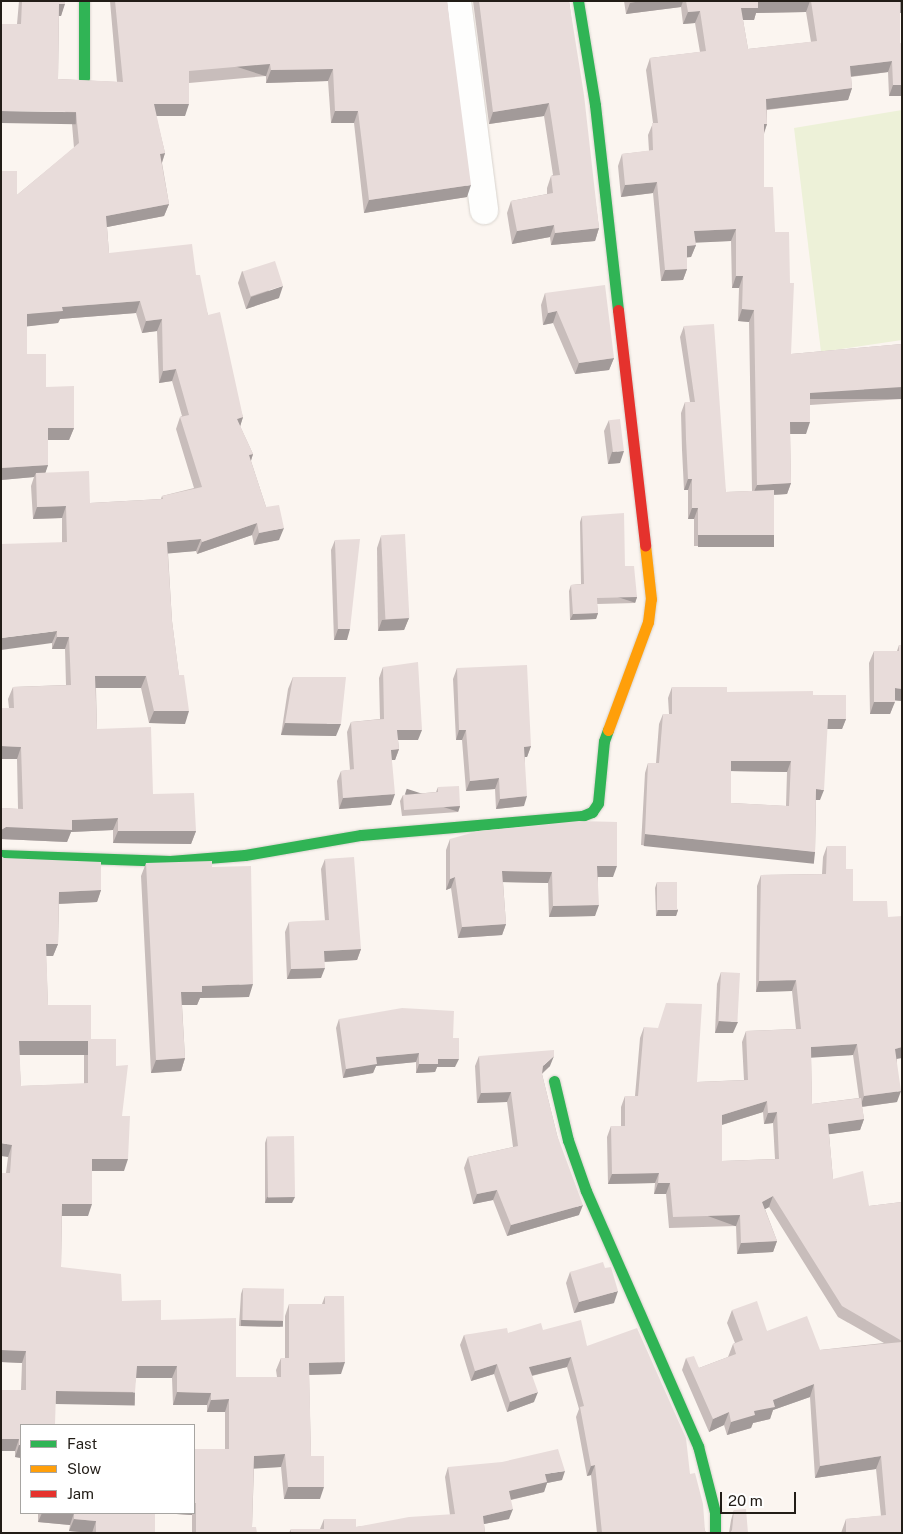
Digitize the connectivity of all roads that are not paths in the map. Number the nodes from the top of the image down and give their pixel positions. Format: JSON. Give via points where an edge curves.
{"nodes":[{"id":1,"x":84,"y":1,"type":"edge"},
{"id":2,"x":457,"y":1,"type":"edge"},
{"id":3,"x":578,"y":1,"type":"edge"},
{"id":4,"x":84,"y":78,"type":"edge"},
{"id":5,"x":484,"y":210,"type":"dead end"},
{"id":6,"x":1,"y":855,"type":"edge"},
{"id":7,"x":554,"y":1081,"type":"dead end"},
{"id":8,"x":715,"y":1533,"type":"edge"}],
"edges":[{"from":1,"to":4,"type":"street"},
{"from":2,"to":5,"type":"street"},
{"from":3,"to":6,"type":"street","via":[[595,105],[651,599],[648,622],[604,741],[598,803],[592,812],[582,816],[505,824],[361,835],[236,856],[170,861]]},
{"from":7,"to":8,"type":"street","via":[[568,1140],[586,1191],[698,1446],[715,1512]]}]}
